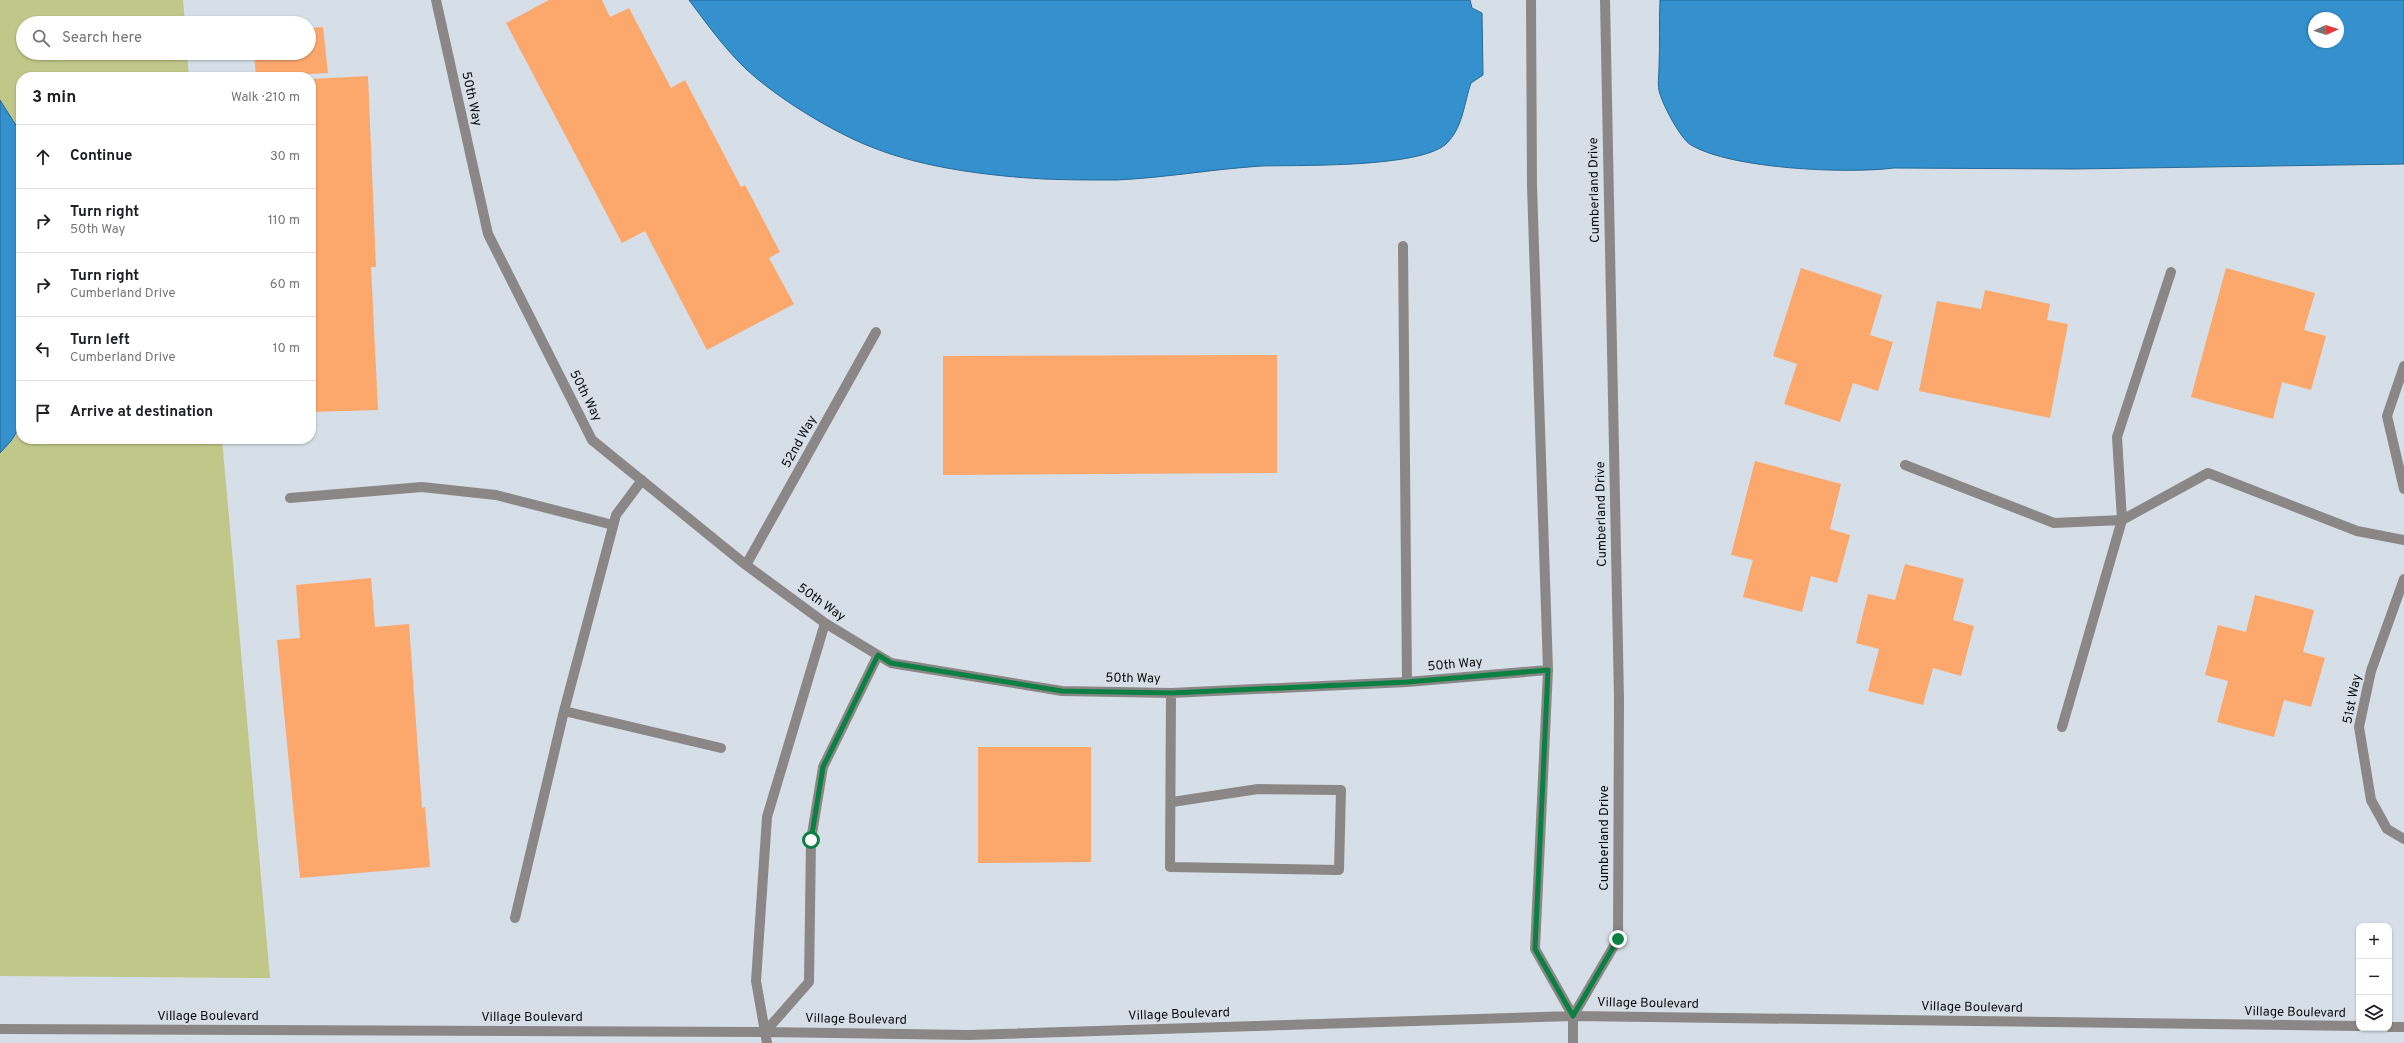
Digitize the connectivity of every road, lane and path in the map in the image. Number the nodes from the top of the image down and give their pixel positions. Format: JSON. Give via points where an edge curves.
{"nodes":[{"id":1,"x":436,"y":0,"type":"edge"},
{"id":2,"x":1531,"y":0,"type":"edge"},
{"id":3,"x":1605,"y":0,"type":"edge"},
{"id":4,"x":1403,"y":246,"type":"dead end"},
{"id":5,"x":2171,"y":272,"type":"dead end"},
{"id":6,"x":876,"y":332,"type":"dead end"},
{"id":7,"x":2404,"y":366,"type":"edge"},
{"id":8,"x":1905,"y":465,"type":"dead end"},
{"id":9,"x":642,"y":480,"type":"junction"},
{"id":10,"x":2404,"y":489,"type":"edge"},
{"id":11,"x":290,"y":498,"type":"dead end"},
{"id":12,"x":2122,"y":520,"type":"junction"},
{"id":13,"x":613,"y":525,"type":"junction"},
{"id":14,"x":2404,"y":540,"type":"edge"},
{"id":15,"x":746,"y":565,"type":"junction"},
{"id":16,"x":2404,"y":579,"type":"edge"},
{"id":17,"x":825,"y":623,"type":"junction"},
{"id":18,"x":878,"y":655,"type":"junction"},
{"id":19,"x":1548,"y":670,"type":"junction"},
{"id":20,"x":1407,"y":682,"type":"junction"},
{"id":21,"x":1171,"y":693,"type":"junction"},
{"id":22,"x":564,"y":711,"type":"junction"},
{"id":23,"x":2062,"y":727,"type":"dead end"},
{"id":24,"x":720,"y":748,"type":"dead end"},
{"id":25,"x":1172,"y":802,"type":"junction"},
{"id":26,"x":2404,"y":839,"type":"edge"},
{"id":27,"x":515,"y":918,"type":"dead end"},
{"id":28,"x":1573,"y":1016,"type":"junction"},
{"id":29,"x":2356,"y":1026,"type":"edge"},
{"id":30,"x":2392,"y":1027,"type":"edge"},
{"id":31,"x":2404,"y":1027,"type":"edge"},
{"id":32,"x":0,"y":1029,"type":"edge"},
{"id":33,"x":765,"y":1032,"type":"junction"},
{"id":34,"x":767,"y":1043,"type":"edge"},
{"id":35,"x":1573,"y":1043,"type":"edge"}],
"edges":[{"from":1,"to":9,"type":"street","name":"50th Way","via":[[488,234],[592,440]]},
{"from":2,"to":19,"type":"street","via":[[1532,186]]},
{"from":3,"to":28,"type":"street","name":"Cumberland Drive","via":[[1618,691],[1618,939]]},
{"from":4,"to":20,"type":"street"},
{"from":5,"to":12,"type":"street","via":[[2117,437]]},
{"from":6,"to":15,"type":"street","name":"52nd Way"},
{"from":7,"to":10,"type":"street","via":[[2387,416]]},
{"from":8,"to":12,"type":"street","via":[[2054,523]]},
{"from":9,"to":13,"type":"street","via":[[616,515]]},
{"from":9,"to":15,"type":"street","name":"50th Way"},
{"from":11,"to":13,"type":"street","via":[[422,487],[496,495]]},
{"from":12,"to":14,"type":"street","via":[[2208,473],[2357,530]]},
{"from":12,"to":23,"type":"street"},
{"from":13,"to":22,"type":"street"},
{"from":15,"to":17,"type":"street","name":"50th Way"},
{"from":16,"to":26,"type":"street","name":"51st Way","via":[[2371,671],[2359,727],[2371,800],[2387,829]]},
{"from":17,"to":18,"type":"street","name":"50th Way"},
{"from":17,"to":33,"type":"street","via":[[767,817],[756,981]]},
{"from":18,"to":21,"type":"street","name":"50th Way","via":[[891,663],[1062,691]]},
{"from":18,"to":33,"type":"street","via":[[823,767],[811,840],[809,982]]},
{"from":19,"to":20,"type":"street","name":"50th Way"},
{"from":19,"to":28,"type":"street","via":[[1535,949]]},
{"from":20,"to":21,"type":"street","name":"50th Way"},
{"from":21,"to":25,"type":"street"},
{"from":22,"to":24,"type":"street"},
{"from":22,"to":27,"type":"street"},
{"from":25,"to":25,"type":"street","via":[[1170,867],[1339,870],[1340,790],[1258,790]]},
{"from":28,"to":29,"type":"street","name":"Village Boulevard"},
{"from":28,"to":33,"type":"street","name":"Village Boulevard","via":[[969,1035]]},
{"from":28,"to":35,"type":"street"},
{"from":30,"to":31,"type":"street"},
{"from":32,"to":33,"type":"street","name":"Village Boulevard"},
{"from":33,"to":34,"type":"street"}]}
